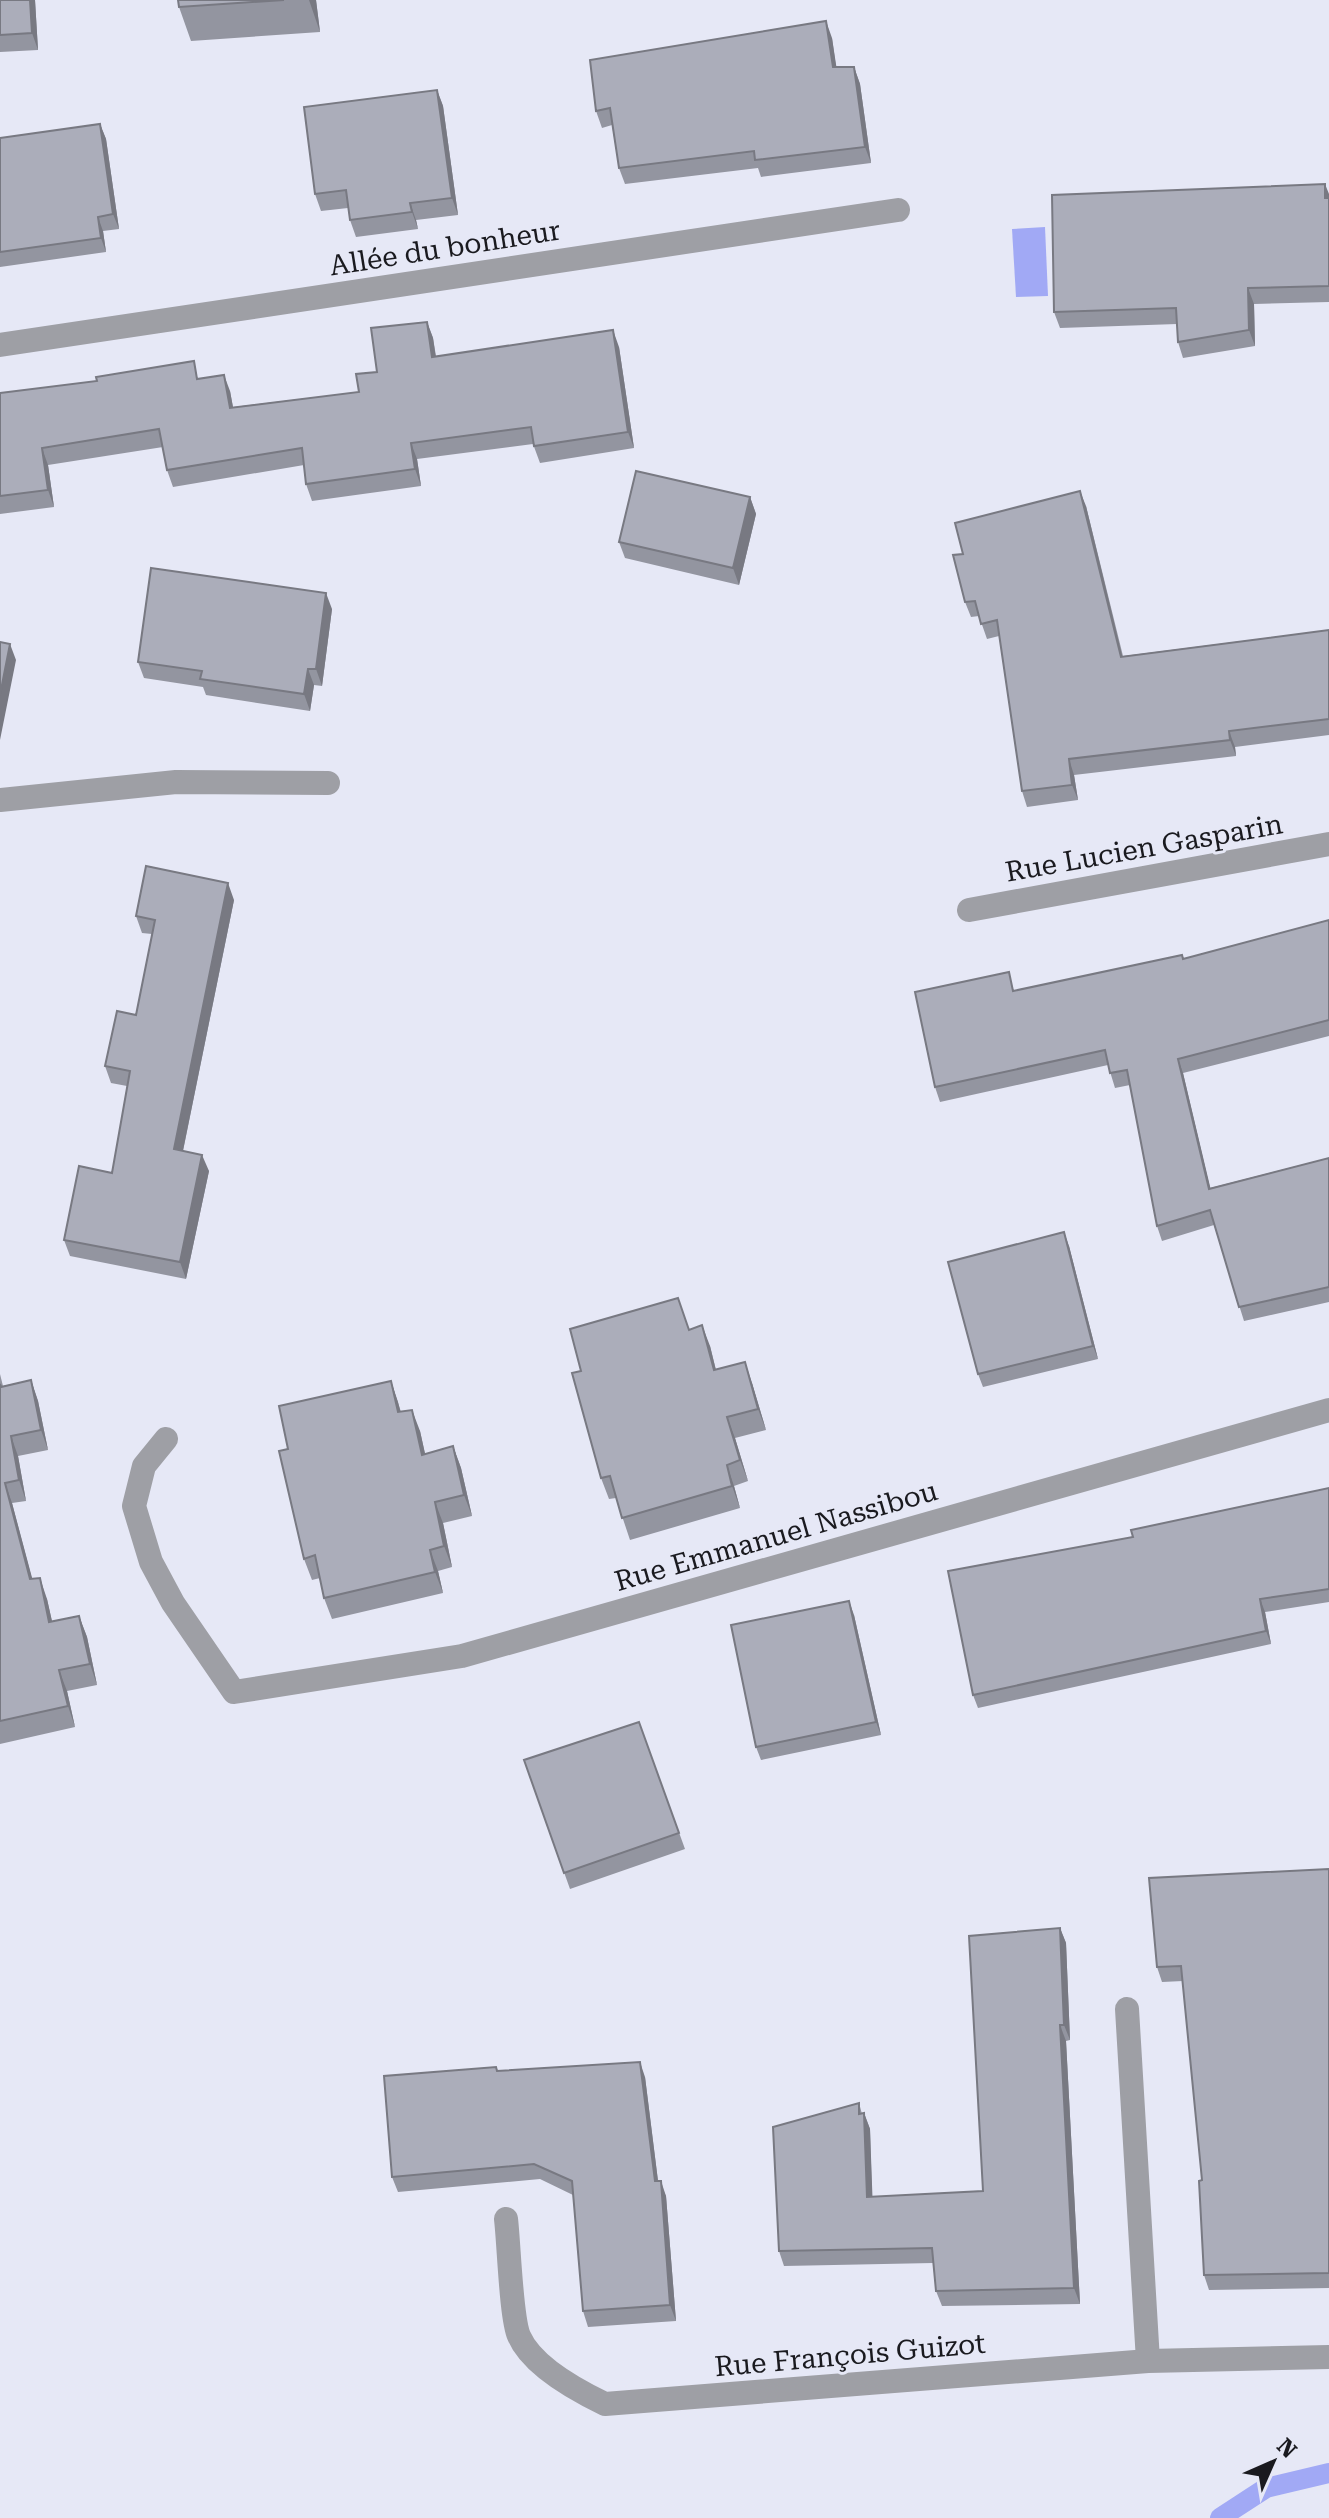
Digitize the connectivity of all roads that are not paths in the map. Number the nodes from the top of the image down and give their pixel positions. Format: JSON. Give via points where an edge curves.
{"nodes":[{"id":1,"x":898,"y":210,"type":"dead end"},
{"id":2,"x":0,"y":345,"type":"edge"},
{"id":3,"x":328,"y":783,"type":"dead end"},
{"id":4,"x":0,"y":800,"type":"edge"},
{"id":5,"x":1329,"y":844,"type":"edge"},
{"id":6,"x":969,"y":910,"type":"dead end"},
{"id":7,"x":1329,"y":1410,"type":"edge"},
{"id":8,"x":166,"y":1439,"type":"dead end"},
{"id":9,"x":1127,"y":2009,"type":"dead end"},
{"id":10,"x":506,"y":2219,"type":"dead end"},
{"id":11,"x":1329,"y":2357,"type":"edge"},
{"id":12,"x":1148,"y":2361,"type":"junction"}],
"edges":[{"from":1,"to":2,"type":"street","name":"Allée du bonheur"},
{"from":3,"to":4,"type":"street","via":[[176,782]]},
{"from":5,"to":6,"type":"street","name":"Rue Lucien Gasparin"},
{"from":7,"to":8,"type":"street","name":"Rue Emmanuel Nassibou","via":[[462,1656],[234,1692],[173,1603],[151,1562],[134,1506],[144,1466]]},
{"from":9,"to":12,"type":"street"},
{"from":10,"to":12,"type":"street","name":"Rue François Guizot","via":[[519,2336],[543,2365],[605,2404]]},
{"from":11,"to":12,"type":"street","name":"Rue François Guizot"}]}
